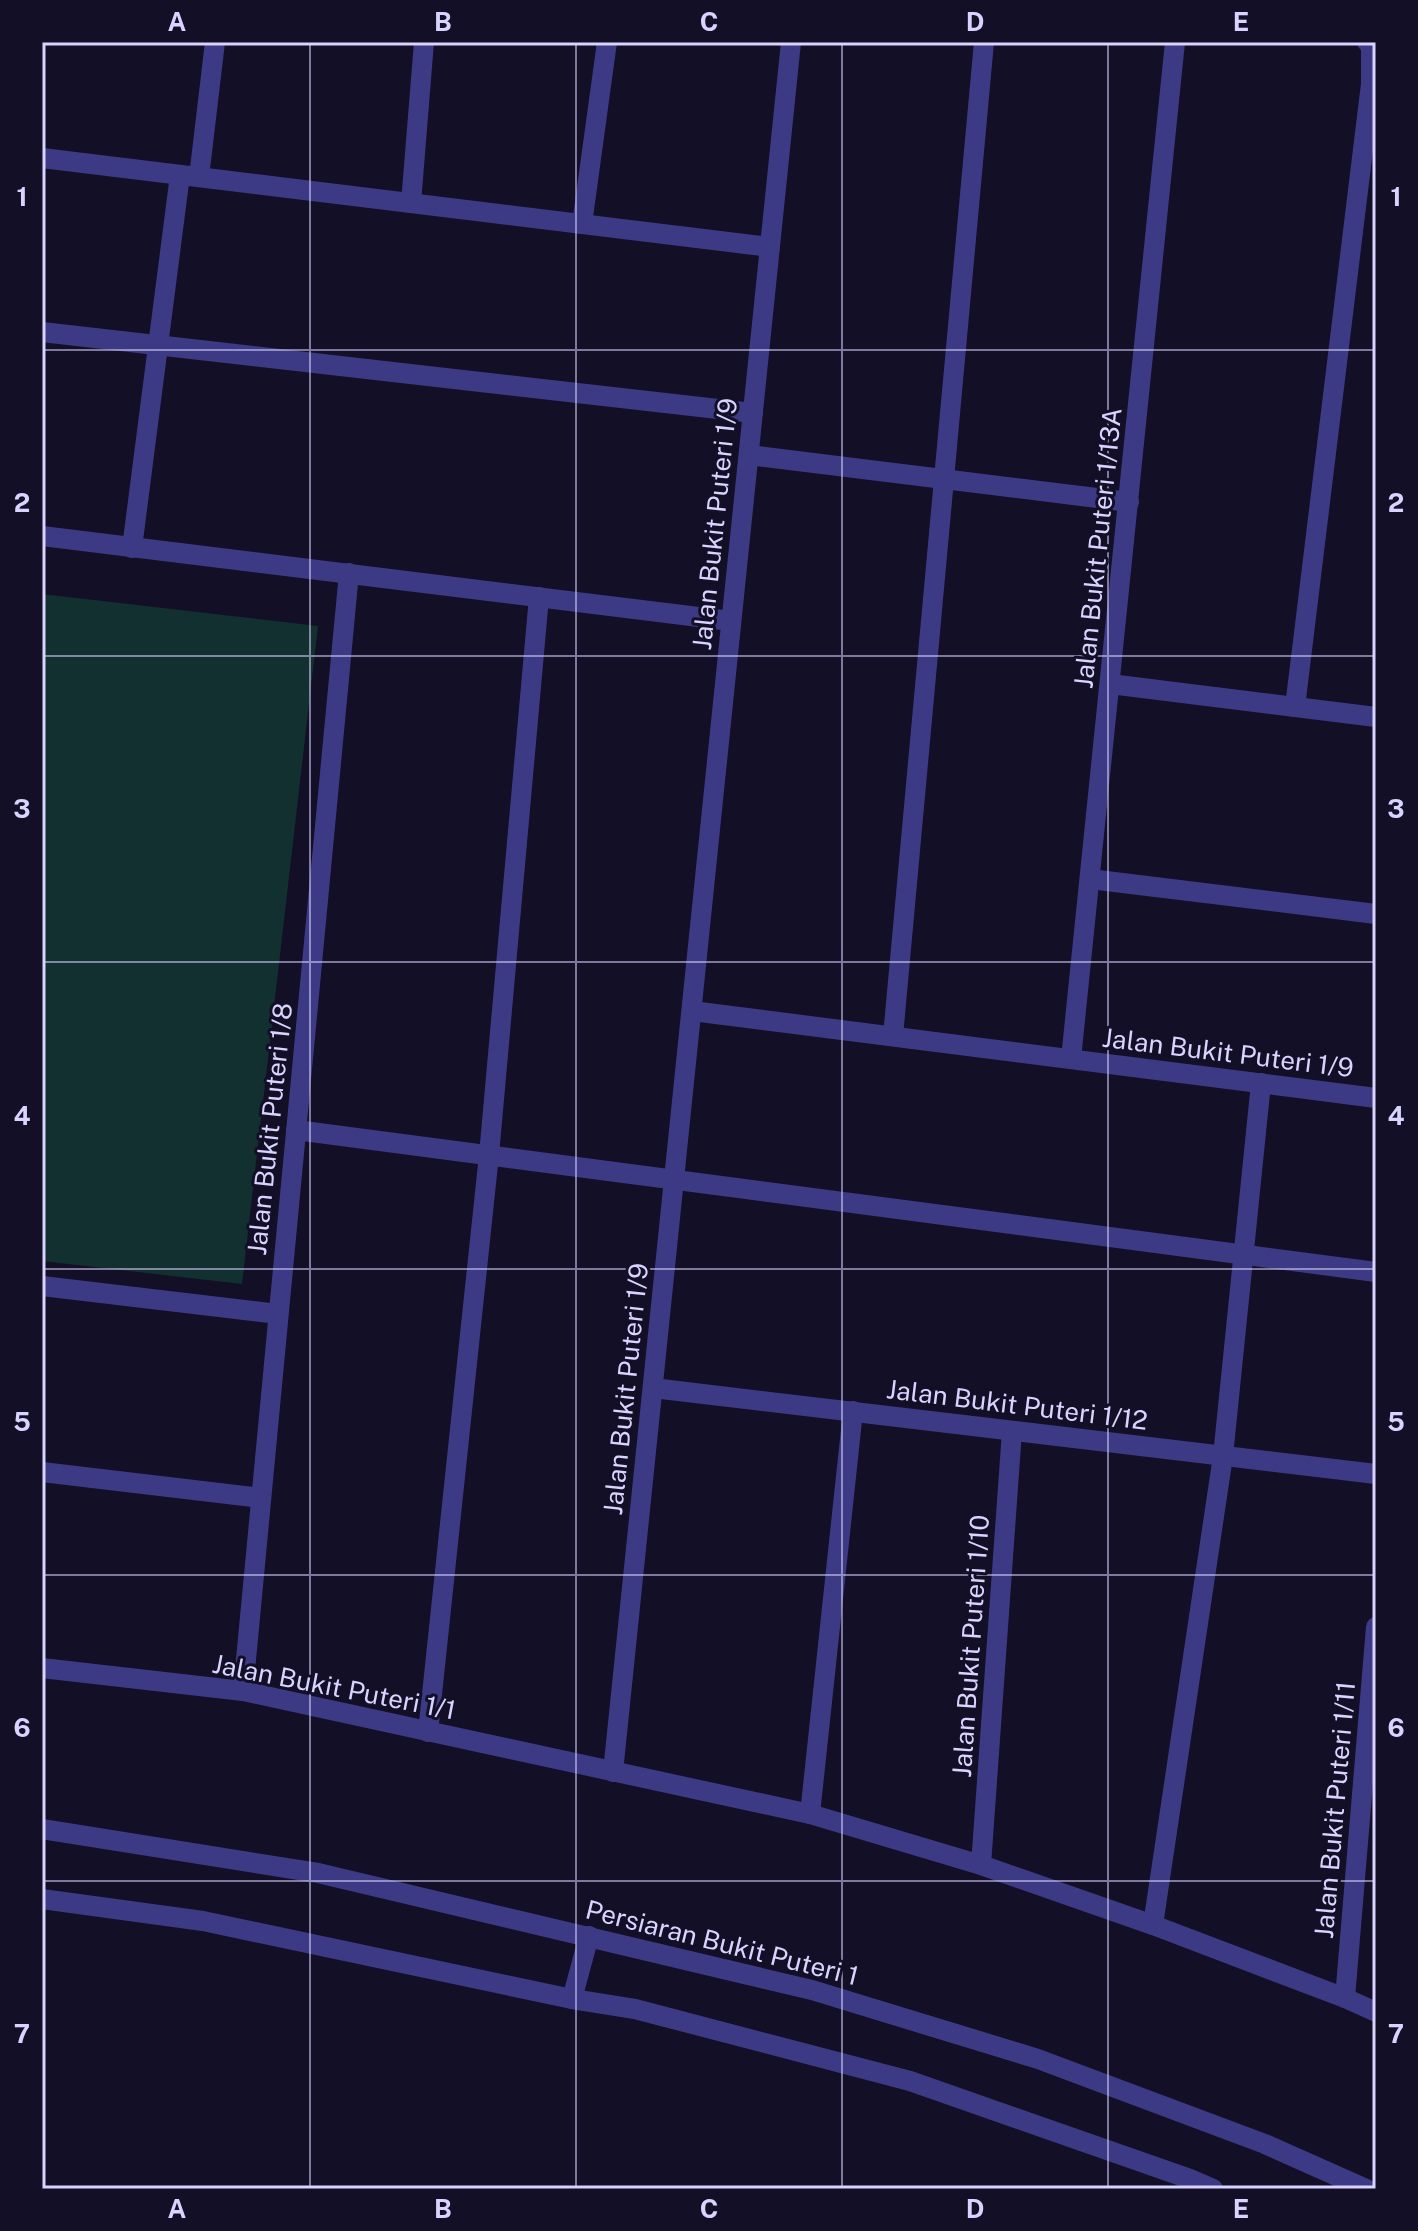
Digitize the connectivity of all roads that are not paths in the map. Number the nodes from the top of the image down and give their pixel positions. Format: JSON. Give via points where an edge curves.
{"nodes":[{"id":1,"x":215,"y":42,"type":"edge"},
{"id":2,"x":424,"y":42,"type":"edge"},
{"id":3,"x":607,"y":42,"type":"edge"},
{"id":4,"x":791,"y":42,"type":"edge"},
{"id":5,"x":984,"y":42,"type":"edge"},
{"id":6,"x":1175,"y":42,"type":"edge"},
{"id":7,"x":1367,"y":42,"type":"edge"},
{"id":8,"x":42,"y":158,"type":"edge"},
{"id":9,"x":189,"y":176,"type":"junction"},
{"id":10,"x":411,"y":203,"type":"junction"},
{"id":11,"x":582,"y":224,"type":"junction"},
{"id":12,"x":770,"y":247,"type":"junction"},
{"id":13,"x":42,"y":332,"type":"edge"},
{"id":14,"x":158,"y":346,"type":"junction"},
{"id":15,"x":753,"y":413,"type":"junction"},
{"id":16,"x":749,"y":455,"type":"junction"},
{"id":17,"x":942,"y":479,"type":"junction"},
{"id":18,"x":1129,"y":502,"type":"junction"},
{"id":19,"x":42,"y":536,"type":"edge"},
{"id":20,"x":132,"y":548,"type":"junction"},
{"id":21,"x":349,"y":573,"type":"junction"},
{"id":22,"x":539,"y":597,"type":"junction"},
{"id":23,"x":731,"y":621,"type":"junction"},
{"id":24,"x":1110,"y":684,"type":"junction"},
{"id":25,"x":1295,"y":707,"type":"junction"},
{"id":26,"x":1376,"y":717,"type":"edge"},
{"id":27,"x":1090,"y":879,"type":"junction"},
{"id":28,"x":1376,"y":914,"type":"edge"},
{"id":29,"x":692,"y":1011,"type":"junction"},
{"id":30,"x":893,"y":1036,"type":"junction"},
{"id":31,"x":1071,"y":1059,"type":"junction"},
{"id":32,"x":1261,"y":1083,"type":"junction"},
{"id":33,"x":1376,"y":1098,"type":"edge"},
{"id":34,"x":296,"y":1130,"type":"junction"},
{"id":35,"x":489,"y":1155,"type":"junction"},
{"id":36,"x":674,"y":1179,"type":"junction"},
{"id":37,"x":1244,"y":1255,"type":"junction"},
{"id":38,"x":1376,"y":1272,"type":"edge"},
{"id":39,"x":42,"y":1286,"type":"edge"},
{"id":40,"x":278,"y":1314,"type":"junction"},
{"id":41,"x":653,"y":1388,"type":"junction"},
{"id":42,"x":853,"y":1411,"type":"junction"},
{"id":43,"x":1012,"y":1431,"type":"junction"},
{"id":44,"x":1223,"y":1456,"type":"junction"},
{"id":45,"x":42,"y":1472,"type":"edge"},
{"id":46,"x":1376,"y":1474,"type":"edge"},
{"id":47,"x":261,"y":1498,"type":"junction"},
{"id":48,"x":1376,"y":1627,"type":"edge"},
{"id":49,"x":42,"y":1668,"type":"edge"},
{"id":50,"x":243,"y":1691,"type":"junction"},
{"id":51,"x":428,"y":1732,"type":"junction"},
{"id":52,"x":613,"y":1772,"type":"junction"},
{"id":53,"x":810,"y":1814,"type":"junction"},
{"id":54,"x":42,"y":1829,"type":"edge"},
{"id":55,"x":981,"y":1865,"type":"junction"},
{"id":56,"x":42,"y":1899,"type":"edge"},
{"id":57,"x":1153,"y":1925,"type":"junction"},
{"id":58,"x":589,"y":1936,"type":"junction"},
{"id":59,"x":1345,"y":1998,"type":"junction"},
{"id":60,"x":572,"y":1999,"type":"junction"},
{"id":61,"x":1376,"y":2012,"type":"edge"},
{"id":62,"x":1213,"y":2189,"type":"edge"},
{"id":63,"x":1366,"y":2189,"type":"edge"}],
"edges":[{"from":1,"to":9,"type":"street"},
{"from":2,"to":10,"type":"street"},
{"from":3,"to":11,"type":"street"},
{"from":4,"to":12,"type":"street","name":"Jalan Bukit Puteri 1/9"},
{"from":5,"to":17,"type":"street"},
{"from":6,"to":18,"type":"street","name":"Jalan Bukit Puteri 1/13A"},
{"from":7,"to":25,"type":"street","via":[[1371,84]]},
{"from":8,"to":9,"type":"street"},
{"from":9,"to":10,"type":"street"},
{"from":9,"to":14,"type":"street"},
{"from":10,"to":11,"type":"street"},
{"from":11,"to":12,"type":"street"},
{"from":12,"to":15,"type":"street","name":"Jalan Bukit Puteri 1/9"},
{"from":13,"to":14,"type":"street"},
{"from":14,"to":15,"type":"street"},
{"from":14,"to":20,"type":"street"},
{"from":15,"to":16,"type":"street","name":"Jalan Bukit Puteri 1/9"},
{"from":16,"to":17,"type":"street"},
{"from":16,"to":23,"type":"street","name":"Jalan Bukit Puteri 1/9"},
{"from":17,"to":18,"type":"street"},
{"from":17,"to":30,"type":"street"},
{"from":18,"to":24,"type":"street","name":"Jalan Bukit Puteri 1/13A"},
{"from":19,"to":20,"type":"street"},
{"from":20,"to":21,"type":"street"},
{"from":21,"to":22,"type":"street"},
{"from":21,"to":34,"type":"street","name":"Jalan Bukit Puteri 1/8"},
{"from":22,"to":23,"type":"street"},
{"from":22,"to":35,"type":"street"},
{"from":23,"to":29,"type":"street","name":"Jalan Bukit Puteri 1/9"},
{"from":24,"to":25,"type":"street"},
{"from":24,"to":27,"type":"street","name":"Jalan Bukit Puteri 1/13A"},
{"from":25,"to":26,"type":"street"},
{"from":27,"to":28,"type":"street"},
{"from":27,"to":31,"type":"street","name":"Jalan Bukit Puteri 1/13A"},
{"from":29,"to":30,"type":"street","name":"Jalan Bukit Puteri 1/9"},
{"from":29,"to":36,"type":"street","name":"Jalan Bukit Puteri 1/9"},
{"from":30,"to":31,"type":"street","name":"Jalan Bukit Puteri 1/9"},
{"from":31,"to":32,"type":"street","name":"Jalan Bukit Puteri 1/9"},
{"from":32,"to":33,"type":"street","name":"Jalan Bukit Puteri 1/9"},
{"from":32,"to":37,"type":"street"},
{"from":34,"to":35,"type":"street"},
{"from":34,"to":40,"type":"street","name":"Jalan Bukit Puteri 1/8"},
{"from":35,"to":36,"type":"street"},
{"from":35,"to":51,"type":"street"},
{"from":36,"to":37,"type":"street"},
{"from":36,"to":41,"type":"street","name":"Jalan Bukit Puteri 1/9"},
{"from":37,"to":38,"type":"street"},
{"from":37,"to":44,"type":"street"},
{"from":39,"to":40,"type":"street"},
{"from":40,"to":47,"type":"street","name":"Jalan Bukit Puteri 1/8"},
{"from":41,"to":42,"type":"street","name":"Jalan Bukit Puteri 1/12"},
{"from":41,"to":52,"type":"street","name":"Jalan Bukit Puteri 1/9"},
{"from":42,"to":43,"type":"street","name":"Jalan Bukit Puteri 1/12"},
{"from":42,"to":53,"type":"street"},
{"from":43,"to":44,"type":"street","name":"Jalan Bukit Puteri 1/12"},
{"from":43,"to":55,"type":"street","name":"Jalan Bukit Puteri 1/10"},
{"from":44,"to":46,"type":"street","name":"Jalan Bukit Puteri 1/12"},
{"from":44,"to":57,"type":"street"},
{"from":45,"to":47,"type":"street"},
{"from":47,"to":50,"type":"street","name":"Jalan Bukit Puteri 1/8"},
{"from":48,"to":59,"type":"street","name":"Jalan Bukit Puteri 1/11"},
{"from":49,"to":50,"type":"street","name":"Jalan Bukit Puteri 1/1"},
{"from":50,"to":51,"type":"street","name":"Jalan Bukit Puteri 1/1"},
{"from":51,"to":52,"type":"street","name":"Jalan Bukit Puteri 1/1"},
{"from":52,"to":53,"type":"street","name":"Jalan Bukit Puteri 1/1"},
{"from":53,"to":55,"type":"street","name":"Jalan Bukit Puteri 1/1"},
{"from":54,"to":58,"type":"street","name":"Persiaran Bukit Puteri 1","via":[[318,1873]]},
{"from":55,"to":57,"type":"street","name":"Jalan Bukit Puteri 1/1"},
{"from":56,"to":60,"type":"street","via":[[203,1921]]},
{"from":57,"to":59,"type":"street","name":"Jalan Bukit Puteri 1/1"},
{"from":58,"to":60,"type":"street"},
{"from":58,"to":63,"type":"street","name":"Persiaran Bukit Puteri 1","via":[[812,1990],[1038,2059],[1265,2144]]},
{"from":59,"to":61,"type":"street","name":"Jalan Bukit Puteri 1/1"},
{"from":60,"to":62,"type":"street","via":[[635,2009],[910,2081]]}]}
